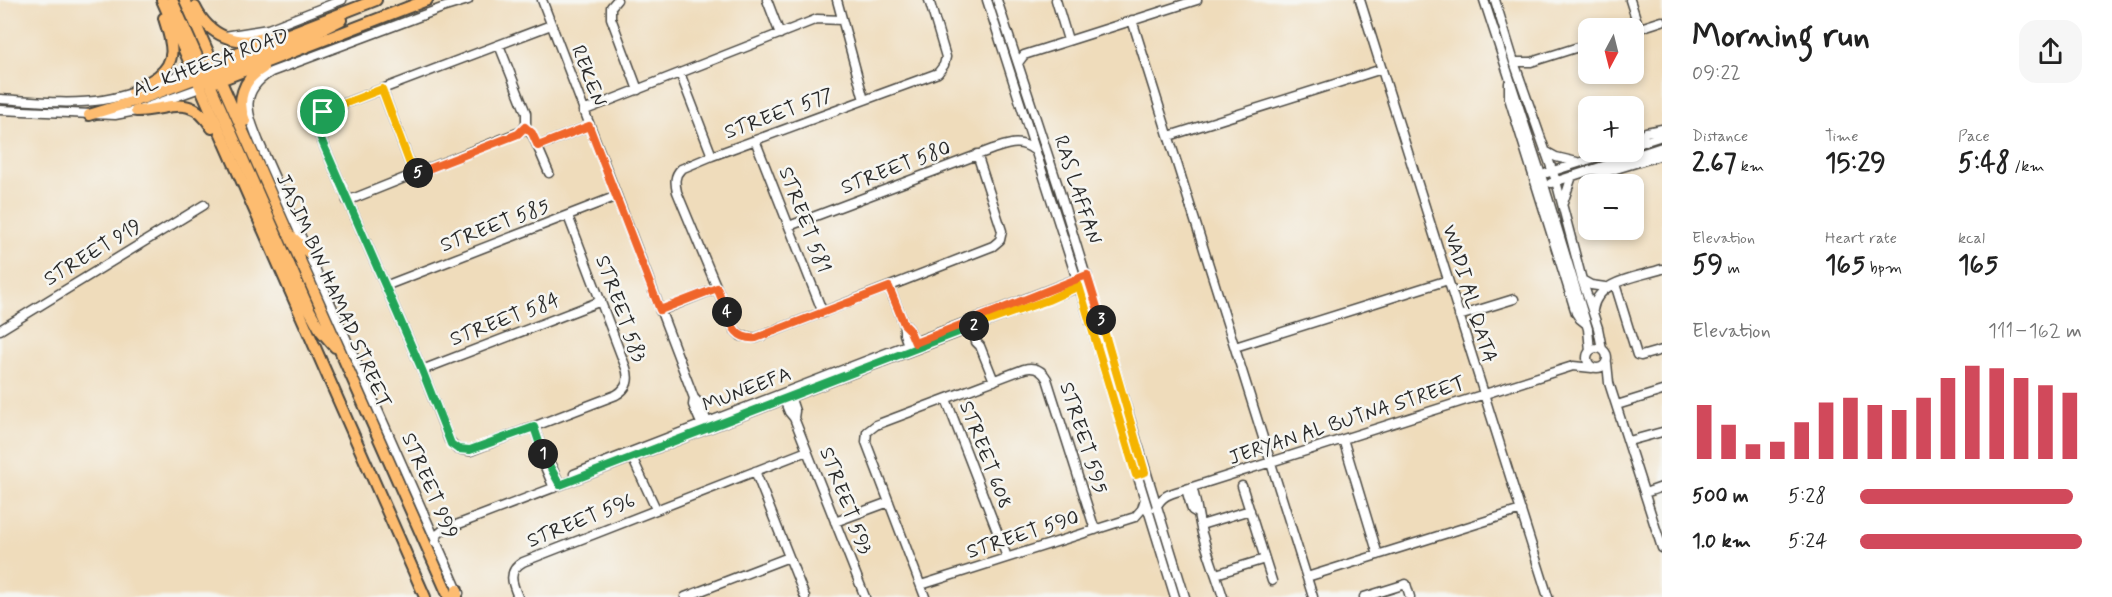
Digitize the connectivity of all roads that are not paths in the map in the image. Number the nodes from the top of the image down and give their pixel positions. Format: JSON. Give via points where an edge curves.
{"nodes":[{"id":1,"x":162,"y":0,"type":"edge"},
{"id":2,"x":172,"y":0,"type":"edge"},
{"id":3,"x":185,"y":0,"type":"edge"},
{"id":4,"x":190,"y":0,"type":"edge"},
{"id":5,"x":342,"y":0,"type":"edge"},
{"id":6,"x":427,"y":0,"type":"edge"},
{"id":7,"x":468,"y":0,"type":"edge"},
{"id":8,"x":542,"y":0,"type":"edge"},
{"id":9,"x":617,"y":0,"type":"edge"},
{"id":10,"x":767,"y":0,"type":"edge"},
{"id":11,"x":837,"y":0,"type":"edge"},
{"id":12,"x":929,"y":0,"type":"edge"},
{"id":13,"x":987,"y":0,"type":"edge"},
{"id":14,"x":997,"y":0,"type":"edge"},
{"id":15,"x":1056,"y":0,"type":"edge"},
{"id":16,"x":1197,"y":0,"type":"edge"},
{"id":17,"x":1360,"y":0,"type":"edge"},
{"id":18,"x":1484,"y":0,"type":"edge"},
{"id":19,"x":1495,"y":0,"type":"edge"},
{"id":20,"x":1630,"y":0,"type":"edge"},
{"id":21,"x":373,"y":1,"type":"edge"},
{"id":22,"x":1634,"y":18,"type":"edge"},
{"id":23,"x":842,"y":20,"type":"junction"},
{"id":24,"x":1132,"y":20,"type":"junction"},
{"id":25,"x":1662,"y":21,"type":"edge"},
{"id":26,"x":551,"y":25,"type":"junction"},
{"id":27,"x":1644,"y":27,"type":"edge"},
{"id":28,"x":288,"y":34,"type":"junction"},
{"id":29,"x":780,"y":34,"type":"junction"},
{"id":30,"x":224,"y":36,"type":"junction"},
{"id":31,"x":1068,"y":40,"type":"junction"},
{"id":32,"x":499,"y":45,"type":"junction"},
{"id":33,"x":1578,"y":47,"type":"edge"},
{"id":34,"x":1013,"y":49,"type":"junction"},
{"id":35,"x":1024,"y":55,"type":"junction"},
{"id":36,"x":274,"y":58,"type":"junction"},
{"id":37,"x":1514,"y":62,"type":"junction"},
{"id":38,"x":1531,"y":62,"type":"junction"},
{"id":39,"x":1018,"y":63,"type":"junction"},
{"id":40,"x":1382,"y":69,"type":"junction"},
{"id":41,"x":680,"y":73,"type":"junction"},
{"id":42,"x":206,"y":76,"type":"junction"},
{"id":43,"x":1520,"y":77,"type":"junction"},
{"id":44,"x":1510,"y":80,"type":"junction"},
{"id":45,"x":252,"y":88,"type":"joint"},
{"id":46,"x":382,"y":89,"type":"junction"},
{"id":47,"x":638,"y":90,"type":"junction"},
{"id":48,"x":133,"y":92,"type":"junction"},
{"id":49,"x":0,"y":99,"type":"edge"},
{"id":50,"x":864,"y":100,"type":"junction"},
{"id":51,"x":0,"y":110,"type":"edge"},
{"id":52,"x":136,"y":111,"type":"junction"},
{"id":53,"x":583,"y":111,"type":"junction"},
{"id":54,"x":89,"y":115,"type":"junction"},
{"id":55,"x":1026,"y":123,"type":"junction"},
{"id":56,"x":589,"y":126,"type":"junction"},
{"id":57,"x":525,"y":127,"type":"junction"},
{"id":58,"x":1662,"y":129,"type":"edge"},
{"id":59,"x":1644,"y":134,"type":"edge"},
{"id":60,"x":1169,"y":136,"type":"junction"},
{"id":61,"x":1662,"y":136,"type":"edge"},
{"id":62,"x":755,"y":140,"type":"junction"},
{"id":63,"x":1644,"y":141,"type":"edge"},
{"id":64,"x":224,"y":142,"type":"junction"},
{"id":65,"x":1016,"y":142,"type":"junction"},
{"id":66,"x":538,"y":146,"type":"junction"},
{"id":67,"x":250,"y":147,"type":"junction"},
{"id":68,"x":1662,"y":147,"type":"edge"},
{"id":69,"x":1034,"y":150,"type":"junction"},
{"id":70,"x":1545,"y":152,"type":"junction"},
{"id":71,"x":977,"y":154,"type":"junction"},
{"id":72,"x":1662,"y":154,"type":"edge"},
{"id":73,"x":712,"y":156,"type":"junction"},
{"id":74,"x":1578,"y":162,"type":"edge"},
{"id":75,"x":1580,"y":162,"type":"edge"},
{"id":76,"x":1591,"y":170,"type":"junction"},
{"id":77,"x":1552,"y":171,"type":"junction"},
{"id":78,"x":549,"y":173,"type":"dead end"},
{"id":79,"x":414,"y":175,"type":"junction"},
{"id":80,"x":1541,"y":175,"type":"junction"},
{"id":81,"x":1572,"y":176,"type":"junction"},
{"id":82,"x":1556,"y":181,"type":"junction"},
{"id":83,"x":1544,"y":185,"type":"junction"},
{"id":84,"x":616,"y":196,"type":"junction"},
{"id":85,"x":347,"y":201,"type":"junction"},
{"id":86,"x":204,"y":205,"type":"dead end"},
{"id":87,"x":1563,"y":206,"type":"junction"},
{"id":88,"x":568,"y":216,"type":"junction"},
{"id":89,"x":789,"y":226,"type":"junction"},
{"id":90,"x":287,"y":232,"type":"junction"},
{"id":91,"x":308,"y":252,"type":"junction"},
{"id":92,"x":1662,"y":270,"type":"edge"},
{"id":93,"x":1088,"y":279,"type":"junction"},
{"id":94,"x":1448,"y":280,"type":"junction"},
{"id":95,"x":1582,"y":280,"type":"junction"},
{"id":96,"x":1078,"y":282,"type":"junction"},
{"id":97,"x":1616,"y":284,"type":"junction"},
{"id":98,"x":385,"y":286,"type":"junction"},
{"id":99,"x":889,"y":287,"type":"junction"},
{"id":100,"x":1605,"y":287,"type":"junction"},
{"id":101,"x":717,"y":288,"type":"junction"},
{"id":102,"x":1514,"y":299,"type":"dead end"},
{"id":103,"x":601,"y":301,"type":"junction"},
{"id":104,"x":660,"y":310,"type":"junction"},
{"id":105,"x":1593,"y":312,"type":"junction"},
{"id":106,"x":823,"y":313,"type":"junction"},
{"id":107,"x":1460,"y":316,"type":"junction"},
{"id":108,"x":973,"y":323,"type":"junction"},
{"id":109,"x":1586,"y":324,"type":"junction"},
{"id":110,"x":0,"y":330,"type":"edge"},
{"id":111,"x":912,"y":344,"type":"junction"},
{"id":112,"x":1235,"y":347,"type":"junction"},
{"id":113,"x":1602,"y":349,"type":"junction"},
{"id":114,"x":1662,"y":350,"type":"edge"},
{"id":115,"x":340,"y":351,"type":"junction"},
{"id":116,"x":1589,"y":352,"type":"junction"},
{"id":117,"x":1607,"y":363,"type":"junction"},
{"id":118,"x":1573,"y":366,"type":"junction"},
{"id":119,"x":1594,"y":368,"type":"junction"},
{"id":120,"x":422,"y":370,"type":"junction"},
{"id":121,"x":994,"y":381,"type":"junction"},
{"id":122,"x":1609,"y":383,"type":"junction"},
{"id":123,"x":1662,"y":391,"type":"edge"},
{"id":124,"x":1484,"y":395,"type":"junction"},
{"id":125,"x":786,"y":396,"type":"junction"},
{"id":126,"x":946,"y":399,"type":"junction"},
{"id":127,"x":1617,"y":405,"type":"junction"},
{"id":128,"x":534,"y":427,"type":"junction"},
{"id":129,"x":706,"y":427,"type":"junction"},
{"id":130,"x":1662,"y":432,"type":"edge"},
{"id":131,"x":1343,"y":440,"type":"junction"},
{"id":132,"x":1629,"y":441,"type":"junction"},
{"id":133,"x":807,"y":451,"type":"junction"},
{"id":134,"x":633,"y":454,"type":"junction"},
{"id":135,"x":1271,"y":463,"type":"junction"},
{"id":136,"x":755,"y":471,"type":"junction"},
{"id":137,"x":1145,"y":472,"type":"junction"},
{"id":138,"x":1136,"y":475,"type":"junction"},
{"id":139,"x":398,"y":481,"type":"junction"},
{"id":140,"x":556,"y":484,"type":"junction"},
{"id":141,"x":1242,"y":486,"type":"dead end"},
{"id":142,"x":1662,"y":487,"type":"edge"},
{"id":143,"x":1189,"y":488,"type":"junction"},
{"id":144,"x":414,"y":490,"type":"junction"},
{"id":145,"x":1152,"y":491,"type":"junction"},
{"id":146,"x":1645,"y":493,"type":"junction"},
{"id":147,"x":1166,"y":495,"type":"junction"},
{"id":148,"x":889,"y":502,"type":"junction"},
{"id":149,"x":1144,"y":502,"type":"junction"},
{"id":150,"x":1156,"y":508,"type":"junction"},
{"id":151,"x":656,"y":509,"type":"junction"},
{"id":152,"x":1250,"y":510,"type":"junction"},
{"id":153,"x":1521,"y":510,"type":"junction"},
{"id":154,"x":1135,"y":517,"type":"junction"},
{"id":155,"x":835,"y":522,"type":"junction"},
{"id":156,"x":428,"y":525,"type":"junction"},
{"id":157,"x":1201,"y":525,"type":"junction"},
{"id":158,"x":1152,"y":526,"type":"junction"},
{"id":159,"x":1095,"y":530,"type":"junction"},
{"id":160,"x":435,"y":542,"type":"junction"},
{"id":161,"x":1662,"y":548,"type":"edge"},
{"id":162,"x":1378,"y":555,"type":"junction"},
{"id":163,"x":789,"y":557,"type":"junction"},
{"id":164,"x":1007,"y":557,"type":"junction"},
{"id":165,"x":1265,"y":559,"type":"junction"},
{"id":166,"x":1216,"y":574,"type":"junction"},
{"id":167,"x":1307,"y":577,"type":"junction"},
{"id":168,"x":1272,"y":581,"type":"dead end"},
{"id":169,"x":921,"y":585,"type":"junction"},
{"id":170,"x":706,"y":593,"type":"edge"},
{"id":171,"x":456,"y":595,"type":"edge"},
{"id":172,"x":425,"y":597,"type":"edge"},
{"id":173,"x":518,"y":597,"type":"edge"},
{"id":174,"x":685,"y":597,"type":"edge"},
{"id":175,"x":805,"y":597,"type":"edge"},
{"id":176,"x":865,"y":597,"type":"edge"},
{"id":177,"x":925,"y":597,"type":"edge"},
{"id":178,"x":1175,"y":597,"type":"edge"},
{"id":179,"x":1185,"y":597,"type":"edge"},
{"id":180,"x":1223,"y":597,"type":"edge"},
{"id":181,"x":1313,"y":597,"type":"edge"},
{"id":182,"x":1364,"y":597,"type":"edge"},
{"id":183,"x":1410,"y":597,"type":"edge"},
{"id":184,"x":1548,"y":597,"type":"edge"}],
"edges":[{"from":1,"to":42,"type":"main road","name":"JASIM BIN HAMAD STREET"},
{"from":1,"to":48,"type":"main road","via":[[172,44],[170,59],[161,74]]},
{"from":2,"to":42,"type":"main road"},
{"from":3,"to":42,"type":"main road","name":"JASIM BIN HAMAD STREET"},
{"from":4,"to":30,"type":"main road","via":[[206,25]]},
{"from":5,"to":30,"type":"street","name":"AL KHEESA ROAD","via":[[268,29]]},
{"from":6,"to":36,"type":"main road","name":"AL KHEESA ROAD"},
{"from":7,"to":45,"type":"street","name":"AL KHEESA ROAD","via":[[271,72]]},
{"from":8,"to":26,"type":"street","name":"REKEN"},
{"from":9,"to":47,"type":"street","via":[[611,7],[610,18]]},
{"from":10,"to":29,"type":"street"},
{"from":11,"to":23,"type":"street"},
{"from":12,"to":50,"type":"street","name":"STREET 577","via":[[946,57],[944,65],[934,75]]},
{"from":13,"to":55,"type":"street","name":"RAS LAFFAN"},
{"from":14,"to":34,"type":"street","name":"RAS LAFFAN"},
{"from":15,"to":31,"type":"street"},
{"from":16,"to":24,"type":"street"},
{"from":17,"to":40,"type":"street","name":"WADI AL QATA"},
{"from":18,"to":44,"type":"street"},
{"from":19,"to":37,"type":"street"},
{"from":20,"to":22,"type":"street"},
{"from":21,"to":28,"type":"main road","name":"AL KHEESA ROAD"},
{"from":21,"to":42,"type":"main road","via":[[315,33]]},
{"from":23,"to":29,"type":"street","via":[[817,19]]},
{"from":23,"to":50,"type":"street"},
{"from":24,"to":31,"type":"street"},
{"from":24,"to":60,"type":"street"},
{"from":25,"to":27,"type":"street"},
{"from":26,"to":32,"type":"street","name":"STREET 583"},
{"from":26,"to":53,"type":"street","name":"REKEN"},
{"from":28,"to":30,"type":"main road","via":[[248,40]]},
{"from":28,"to":42,"type":"main road","name":"AL KHEESA ROAD"},
{"from":29,"to":41,"type":"street"},
{"from":31,"to":35,"type":"street"},
{"from":32,"to":46,"type":"street","name":"STREET 583"},
{"from":32,"to":57,"type":"street","via":[[526,113]]},
{"from":33,"to":38,"type":"street"},
{"from":34,"to":35,"type":"street"},
{"from":34,"to":39,"type":"street","name":"RAS LAFFAN"},
{"from":35,"to":39,"type":"street"},
{"from":36,"to":42,"type":"main road","name":"AL KHEESA ROAD"},
{"from":36,"to":67,"type":"main road","via":[[252,75],[241,96]]},
{"from":37,"to":38,"type":"street"},
{"from":37,"to":43,"type":"street"},
{"from":38,"to":43,"type":"street"},
{"from":39,"to":93,"type":"street","name":"RAS LAFFAN"},
{"from":40,"to":60,"type":"street"},
{"from":40,"to":94,"type":"street","name":"WADI AL QATA"},
{"from":41,"to":47,"type":"street"},
{"from":41,"to":73,"type":"street"},
{"from":42,"to":48,"type":"street","name":"AL KHEESA ROAD"},
{"from":42,"to":52,"type":"street","name":"AL KHEESA ROAD"},
{"from":42,"to":54,"type":"main road"},
{"from":42,"to":64,"type":"main road","name":"JASIM BIN HAMAD STREET"},
{"from":42,"to":67,"type":"main road","name":"JASIM BIN HAMAD STREET"},
{"from":42,"to":115,"type":"main road","via":[[309,309],[321,331]]},
{"from":43,"to":70,"type":"street"},
{"from":44,"to":80,"type":"street"},
{"from":44,"to":109,"type":"street","via":[[1509,98],[1576,313]]},
{"from":45,"to":91,"type":"street","name":"STREET 999","via":[[250,120]]},
{"from":46,"to":79,"type":"street"},
{"from":46,"to":85,"type":"street","name":"STREET 583","via":[[327,110],[317,119],[318,132]]},
{"from":47,"to":53,"type":"street"},
{"from":48,"to":49,"type":"street","name":"AL KHEESA ROAD","via":[[82,102]]},
{"from":50,"to":62,"type":"street","name":"STREET 577"},
{"from":51,"to":54,"type":"street","name":"AL KHEESA ROAD"},
{"from":52,"to":54,"type":"street","name":"AL KHEESA ROAD"},
{"from":52,"to":64,"type":"main road","via":[[171,105],[189,107],[202,115]]},
{"from":53,"to":56,"type":"street","name":"REKEN"},
{"from":55,"to":65,"type":"street"},
{"from":55,"to":69,"type":"street","name":"RAS LAFFAN"},
{"from":56,"to":66,"type":"street"},
{"from":56,"to":84,"type":"street","name":"REKEN"},
{"from":57,"to":66,"type":"street"},
{"from":57,"to":79,"type":"street","via":[[518,134]]},
{"from":58,"to":59,"type":"street"},
{"from":60,"to":112,"type":"street"},
{"from":61,"to":63,"type":"street"},
{"from":62,"to":73,"type":"street","name":"STREET 577"},
{"from":62,"to":89,"type":"street","name":"STREET 581"},
{"from":64,"to":172,"type":"main road","name":"JASIM BIN HAMAD STREET"},
{"from":65,"to":69,"type":"street"},
{"from":65,"to":71,"type":"street","name":"STREET 580"},
{"from":66,"to":78,"type":"street"},
{"from":67,"to":90,"type":"main road","name":"JASIM BIN HAMAD STREET"},
{"from":68,"to":76,"type":"street"},
{"from":69,"to":96,"type":"street","name":"RAS LAFFAN"},
{"from":70,"to":74,"type":"street"},
{"from":70,"to":77,"type":"street"},
{"from":71,"to":89,"type":"street","name":"STREET 580"},
{"from":71,"to":99,"type":"street","name":"STREET 577","via":[[1002,231],[1000,240],[985,251]]},
{"from":72,"to":76,"type":"street","via":[[1606,172]]},
{"from":73,"to":101,"type":"street","name":"STREET 577","via":[[681,169],[675,182]]},
{"from":75,"to":77,"type":"street"},
{"from":76,"to":81,"type":"street"},
{"from":77,"to":80,"type":"street"},
{"from":77,"to":82,"type":"street"},
{"from":79,"to":85,"type":"street"},
{"from":80,"to":83,"type":"street"},
{"from":81,"to":82,"type":"street"},
{"from":81,"to":87,"type":"street"},
{"from":82,"to":83,"type":"street"},
{"from":82,"to":87,"type":"street"},
{"from":83,"to":109,"type":"street"},
{"from":84,"to":88,"type":"street","name":"STREET 585"},
{"from":84,"to":104,"type":"street","name":"REKEN"},
{"from":85,"to":98,"type":"street","name":"STREET 583"},
{"from":86,"to":110,"type":"street","name":"STREET 919"},
{"from":87,"to":95,"type":"street"},
{"from":88,"to":98,"type":"street","name":"STREET 585"},
{"from":88,"to":103,"type":"street","name":"STREET 583"},
{"from":89,"to":106,"type":"street","name":"STREET 581"},
{"from":90,"to":91,"type":"main road"},
{"from":90,"to":115,"type":"main road","name":"JASIM BIN HAMAD STREET"},
{"from":91,"to":144,"type":"street","name":"STREET 999"},
{"from":92,"to":97,"type":"street"},
{"from":93,"to":96,"type":"street","name":"MUNEEFA"},
{"from":93,"to":137,"type":"street","name":"RAS LAFFAN"},
{"from":94,"to":107,"type":"street","name":"WADI AL QATA"},
{"from":94,"to":112,"type":"street"},
{"from":95,"to":100,"type":"street"},
{"from":95,"to":105,"type":"street"},
{"from":96,"to":108,"type":"street","name":"MUNEEFA"},
{"from":96,"to":138,"type":"street","name":"RAS LAFFAN"},
{"from":97,"to":100,"type":"street"},
{"from":97,"to":114,"type":"street","via":[[1637,355]]},
{"from":98,"to":120,"type":"street","name":"STREET 583"},
{"from":99,"to":106,"type":"street","name":"STREET 577"},
{"from":99,"to":111,"type":"street"},
{"from":100,"to":105,"type":"street","via":[[1596,298]]},
{"from":101,"to":104,"type":"street"},
{"from":101,"to":106,"type":"street","name":"STREET 577","via":[[734,329],[746,338],[756,338]]},
{"from":102,"to":107,"type":"street"},
{"from":103,"to":120,"type":"street","name":"STREET 584"},
{"from":103,"to":128,"type":"street","name":"STREET 583","via":[[627,372],[626,386],[616,395]]},
{"from":104,"to":129,"type":"street","name":"REKEN"},
{"from":105,"to":113,"type":"street"},
{"from":107,"to":124,"type":"street","name":"WADI AL QATA"},
{"from":108,"to":111,"type":"street","name":"MUNEEFA"},
{"from":108,"to":121,"type":"street"},
{"from":108,"to":125,"type":"street","name":"MUNEEFA"},
{"from":109,"to":116,"type":"street"},
{"from":111,"to":125,"type":"street","name":"MUNEEFA"},
{"from":112,"to":135,"type":"street"},
{"from":113,"to":116,"type":"street"},
{"from":113,"to":117,"type":"street"},
{"from":115,"to":139,"type":"main road","name":"JASIM BIN HAMAD STREET"},
{"from":116,"to":118,"type":"street","name":"JERYAN AL BUTNA STREET"},
{"from":116,"to":119,"type":"street","via":[[1588,363]]},
{"from":117,"to":119,"type":"street"},
{"from":117,"to":122,"type":"street"},
{"from":118,"to":119,"type":"street","name":"JERYAN AL BUTNA STREET"},
{"from":118,"to":124,"type":"street","name":"JERYAN AL BUTNA STREET"},
{"from":119,"to":122,"type":"street"},
{"from":120,"to":128,"type":"street","name":"STREET 583","via":[[449,440],[458,449],[470,450]]},
{"from":121,"to":126,"type":"street","name":"STREET 595"},
{"from":121,"to":159,"type":"street","name":"STREET 595","via":[[1031,368],[1045,376]]},
{"from":122,"to":127,"type":"street"},
{"from":123,"to":127,"type":"street"},
{"from":124,"to":131,"type":"street","name":"JERYAN AL BUTNA STREET"},
{"from":124,"to":153,"type":"street","name":"WADI AL QATA"},
{"from":125,"to":129,"type":"street","name":"MUNEEFA"},
{"from":125,"to":133,"type":"street","name":"STREET 593","via":[[795,411]]},
{"from":126,"to":148,"type":"street","name":"STREET 595","via":[[867,432],[866,442]]},
{"from":126,"to":164,"type":"street","name":"STREET 608"},
{"from":127,"to":132,"type":"street"},
{"from":128,"to":140,"type":"street"},
{"from":129,"to":134,"type":"street","name":"MUNEEFA"},
{"from":130,"to":132,"type":"street"},
{"from":131,"to":135,"type":"street","name":"JERYAN AL BUTNA STREET"},
{"from":131,"to":162,"type":"street"},
{"from":132,"to":146,"type":"street"},
{"from":133,"to":136,"type":"street","name":"STREET 596"},
{"from":133,"to":155,"type":"street","name":"STREET 593"},
{"from":134,"to":140,"type":"street","name":"MUNEEFA"},
{"from":134,"to":151,"type":"street","name":"STREET 596"},
{"from":135,"to":143,"type":"street","name":"JERYAN AL BUTNA STREET"},
{"from":135,"to":167,"type":"street"},
{"from":136,"to":151,"type":"street","name":"STREET 596"},
{"from":136,"to":163,"type":"street"},
{"from":137,"to":138,"type":"street"},
{"from":137,"to":145,"type":"street","name":"RAS LAFFAN"},
{"from":138,"to":149,"type":"street","name":"RAS LAFFAN"},
{"from":139,"to":144,"type":"main road"},
{"from":139,"to":171,"type":"main road","name":"JASIM BIN HAMAD STREET"},
{"from":140,"to":156,"type":"street","name":"MUNEEFA","via":[[441,526]]},
{"from":140,"to":160,"type":"street","name":"MUNEEFA","via":[[443,530]]},
{"from":141,"to":152,"type":"street"},
{"from":142,"to":146,"type":"street"},
{"from":143,"to":147,"type":"street","name":"JERYAN AL BUTNA STREET"},
{"from":143,"to":157,"type":"street","via":[[1192,510]]},
{"from":144,"to":156,"type":"street","name":"STREET 999"},
{"from":145,"to":147,"type":"street"},
{"from":145,"to":150,"type":"street","name":"RAS LAFFAN"},
{"from":146,"to":161,"type":"street"},
{"from":147,"to":150,"type":"street"},
{"from":148,"to":155,"type":"street"},
{"from":148,"to":169,"type":"street","name":"STREET 595"},
{"from":149,"to":154,"type":"street"},
{"from":149,"to":158,"type":"street","name":"RAS LAFFAN"},
{"from":150,"to":179,"type":"street","name":"RAS LAFFAN"},
{"from":151,"to":173,"type":"street","name":"STREET 596","via":[[519,564],[511,579]]},
{"from":152,"to":157,"type":"street"},
{"from":152,"to":165,"type":"street"},
{"from":153,"to":162,"type":"street"},
{"from":153,"to":184,"type":"street","name":"WADI AL QATA"},
{"from":154,"to":158,"type":"street"},
{"from":154,"to":159,"type":"street","name":"STREET 590"},
{"from":155,"to":176,"type":"street","name":"STREET 593"},
{"from":156,"to":160,"type":"street","name":"STREET 999"},
{"from":157,"to":166,"type":"street"},
{"from":158,"to":178,"type":"street","name":"RAS LAFFAN"},
{"from":159,"to":164,"type":"street","name":"STREET 590"},
{"from":160,"to":171,"type":"street","name":"STREET 999"},
{"from":162,"to":167,"type":"street"},
{"from":163,"to":170,"type":"street"},
{"from":163,"to":175,"type":"street"},
{"from":164,"to":169,"type":"street","name":"STREET 590"},
{"from":165,"to":166,"type":"street"},
{"from":165,"to":168,"type":"street"},
{"from":166,"to":180,"type":"street"},
{"from":167,"to":181,"type":"street"},
{"from":169,"to":177,"type":"street","name":"STREET 595"},
{"from":170,"to":174,"type":"street"},
{"from":182,"to":183,"type":"street","via":[[1406,584]]}]}
